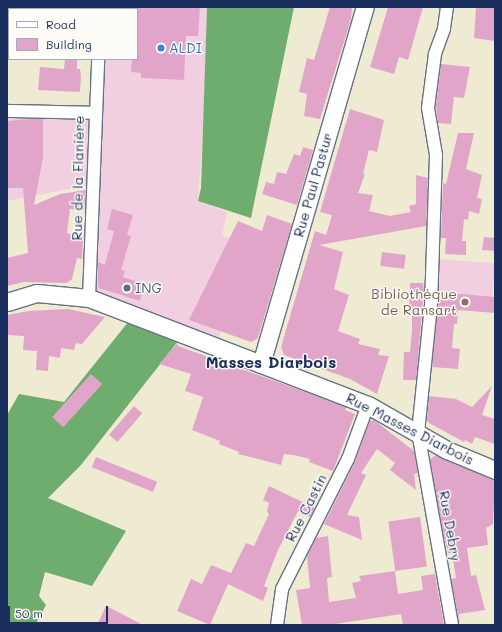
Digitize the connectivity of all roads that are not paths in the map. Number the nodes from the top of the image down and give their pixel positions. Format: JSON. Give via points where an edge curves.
{"nodes":[{"id":1,"x":365,"y":7,"type":"edge"},
{"id":2,"x":447,"y":7,"type":"edge"},
{"id":3,"x":98,"y":60,"type":"edge"},
{"id":4,"x":7,"y":111,"type":"edge"},
{"id":5,"x":94,"y":113,"type":"junction"},
{"id":6,"x":89,"y":298,"type":"junction"},
{"id":7,"x":7,"y":302,"type":"edge"},
{"id":8,"x":261,"y":364,"type":"junction"},
{"id":9,"x":368,"y":405,"type":"junction"},
{"id":10,"x":418,"y":432,"type":"junction"},
{"id":11,"x":495,"y":470,"type":"edge"},
{"id":12,"x":277,"y":625,"type":"edge"},
{"id":13,"x":452,"y":625,"type":"edge"}],
"edges":[{"from":1,"to":8,"type":"street","name":"Rue Paul Pastur"},
{"from":2,"to":10,"type":"street","name":"Rue Debry","via":[[444,29],[435,54],[428,108],[436,155],[431,306]]},
{"from":3,"to":5,"type":"street","name":"Rue de la Flanière"},
{"from":4,"to":5,"type":"street"},
{"from":5,"to":6,"type":"street","name":"Rue de la Flanière"},
{"from":6,"to":7,"type":"street","name":"Rue Masses Diarbois","via":[[37,293]]},
{"from":6,"to":8,"type":"street","name":"Rue Masses Diarbois"},
{"from":8,"to":9,"type":"street","name":"Rue Masses Diarbois"},
{"from":9,"to":10,"type":"street","name":"Rue Masses Diarbois"},
{"from":9,"to":12,"type":"street","name":"Rue Castin","via":[[348,459],[282,589]]},
{"from":10,"to":11,"type":"street","name":"Rue Masses Diarbois","via":[[447,450]]},
{"from":10,"to":13,"type":"street","name":"Rue Debry"}]}
